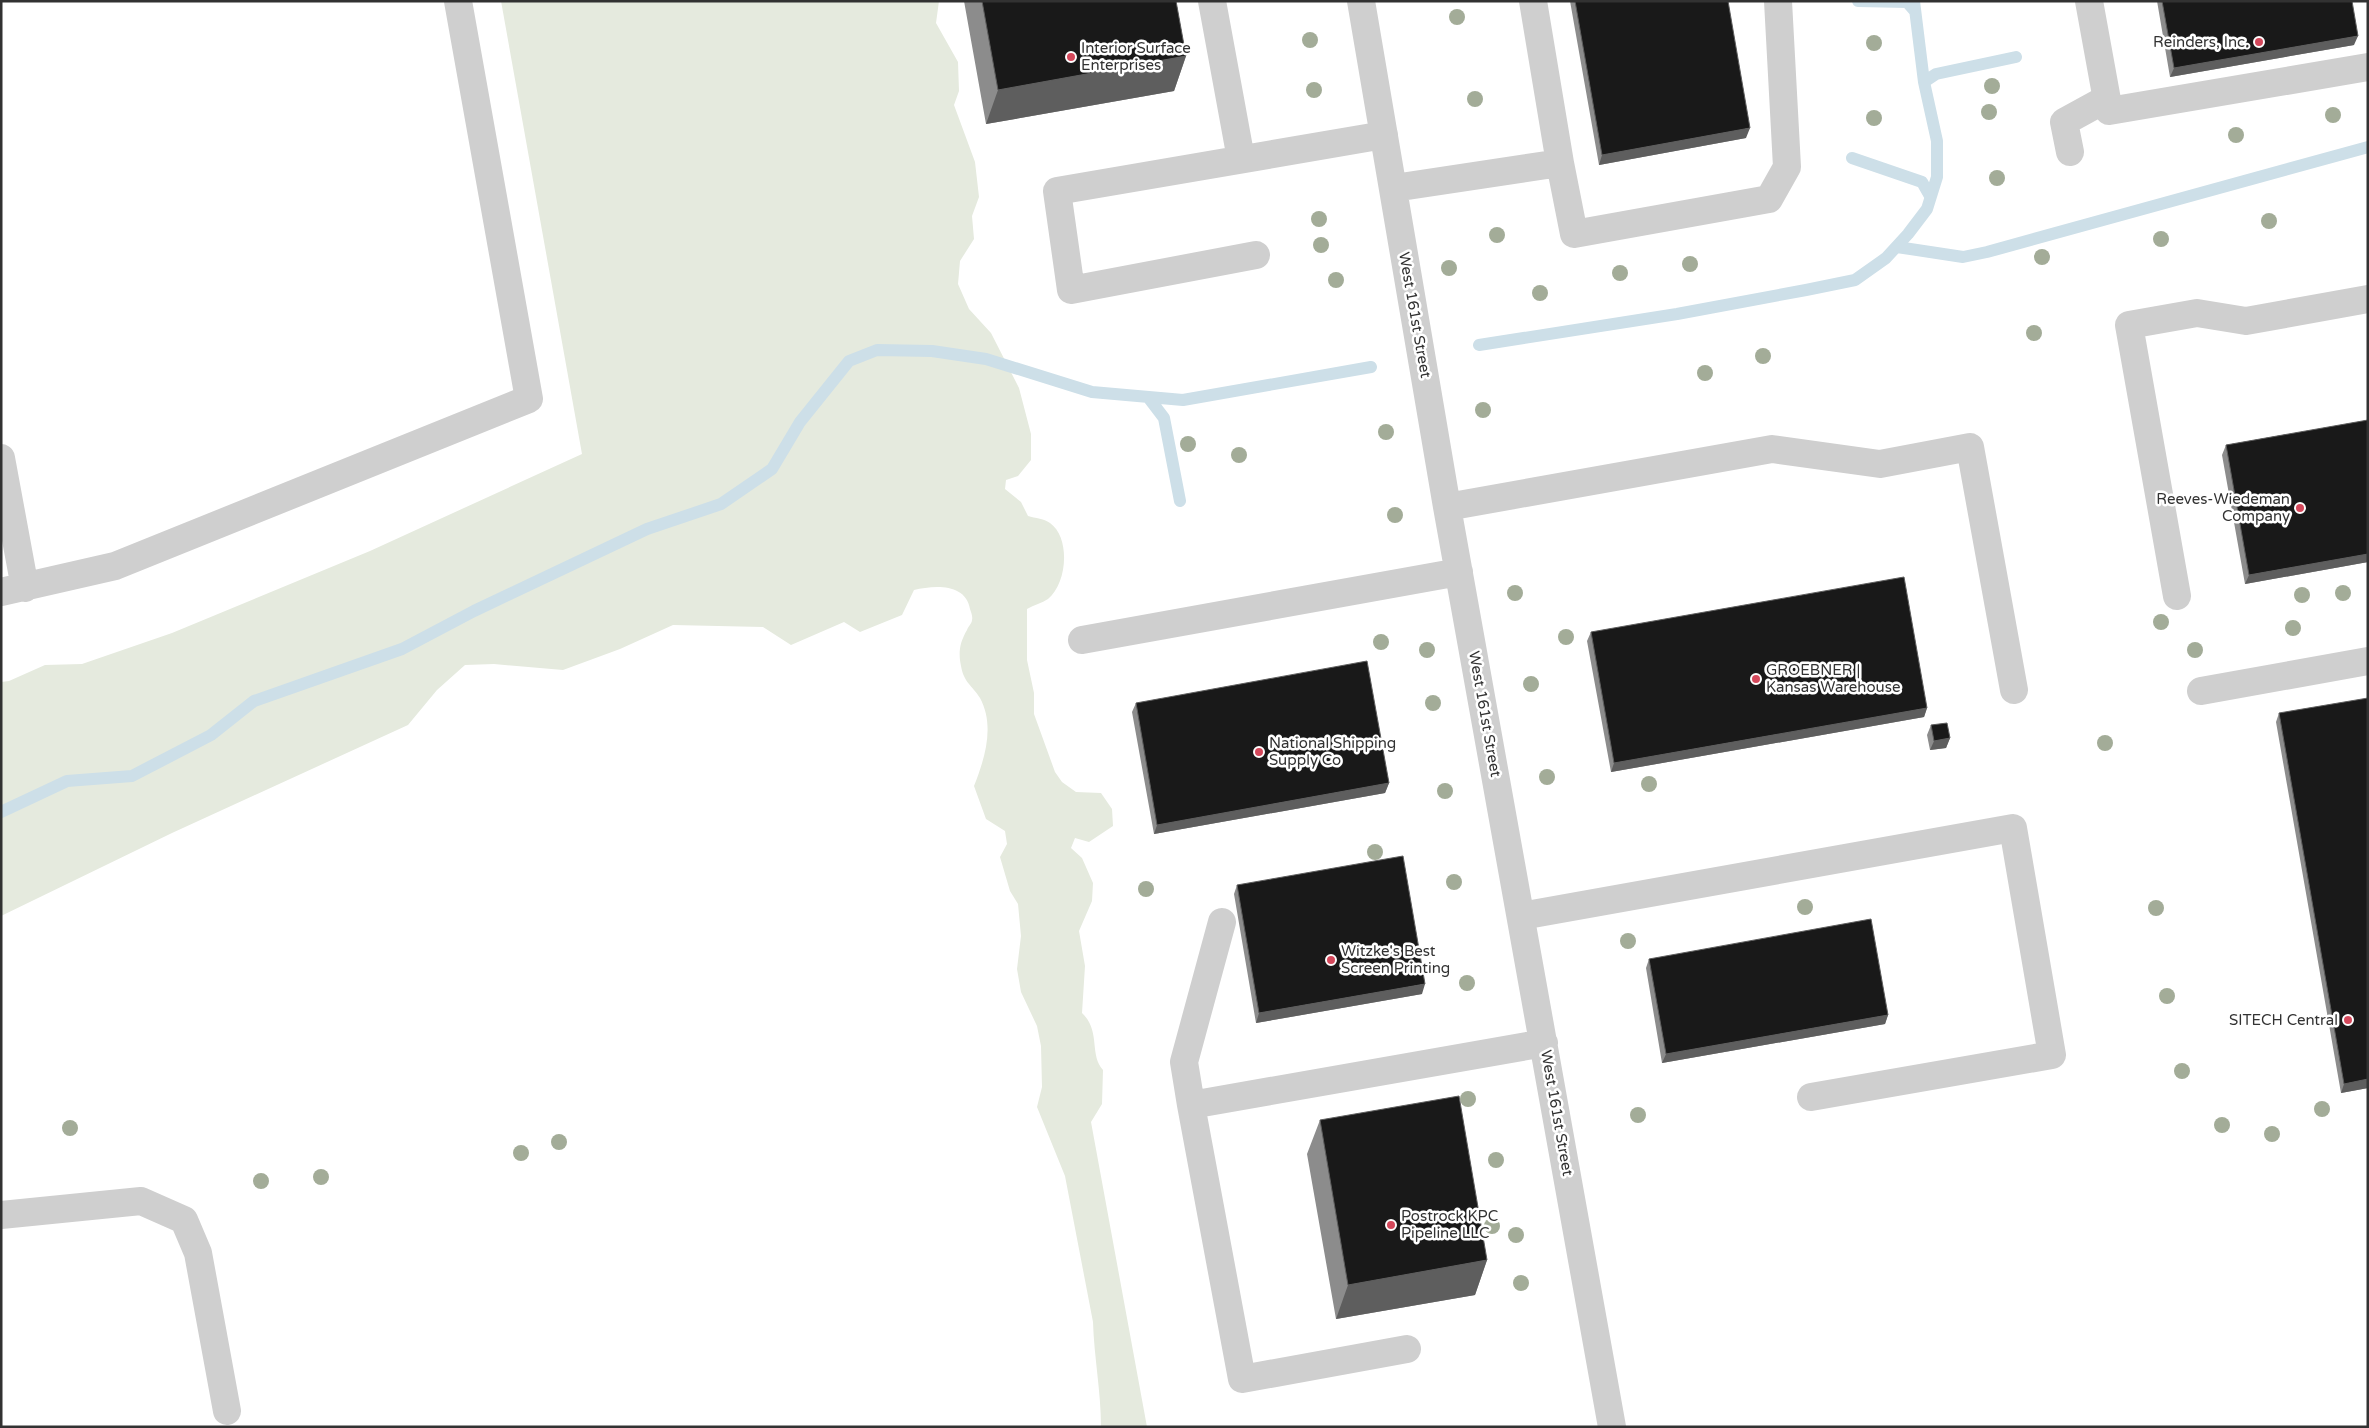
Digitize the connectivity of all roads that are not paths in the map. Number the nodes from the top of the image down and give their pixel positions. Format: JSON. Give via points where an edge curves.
{"nodes":[{"id":1,"x":458,"y":1,"type":"edge"},
{"id":2,"x":1212,"y":1,"type":"edge"},
{"id":3,"x":1361,"y":1,"type":"edge"},
{"id":4,"x":1533,"y":1,"type":"edge"},
{"id":5,"x":1778,"y":1,"type":"edge"},
{"id":6,"x":2089,"y":1,"type":"edge"},
{"id":7,"x":2368,"y":67,"type":"edge"},
{"id":8,"x":2106,"y":99,"type":"junction"},
{"id":9,"x":1384,"y":134,"type":"junction"},
{"id":10,"x":2070,"y":152,"type":"dead end"},
{"id":11,"x":1241,"y":159,"type":"junction"},
{"id":12,"x":1560,"y":163,"type":"junction"},
{"id":13,"x":1394,"y":188,"type":"junction"},
{"id":14,"x":1256,"y":255,"type":"dead end"},
{"id":15,"x":2368,"y":299,"type":"edge"},
{"id":16,"x":1,"y":458,"type":"edge"},
{"id":17,"x":1447,"y":506,"type":"junction"},
{"id":18,"x":1459,"y":572,"type":"junction"},
{"id":19,"x":13,"y":590,"type":"edge"},
{"id":20,"x":2177,"y":596,"type":"dead end"},
{"id":21,"x":1082,"y":640,"type":"dead end"},
{"id":22,"x":2368,"y":661,"type":"edge"},
{"id":23,"x":2014,"y":690,"type":"dead end"},
{"id":24,"x":2201,"y":691,"type":"dead end"},
{"id":25,"x":1522,"y":916,"type":"junction"},
{"id":26,"x":1222,"y":922,"type":"dead end"},
{"id":27,"x":1544,"y":1043,"type":"junction"},
{"id":28,"x":1811,"y":1097,"type":"dead end"},
{"id":29,"x":1190,"y":1105,"type":"junction"},
{"id":30,"x":1,"y":1215,"type":"edge"},
{"id":31,"x":1407,"y":1349,"type":"dead end"},
{"id":32,"x":227,"y":1411,"type":"dead end"},
{"id":33,"x":1612,"y":1427,"type":"edge"}],
"edges":[{"from":1,"to":19,"type":"street","via":[[528,399],[115,566]]},
{"from":2,"to":11,"type":"street"},
{"from":3,"to":9,"type":"street","name":"West 161st Street"},
{"from":4,"to":12,"type":"street"},
{"from":5,"to":12,"type":"street","via":[[1787,167],[1769,199],[1574,234]]},
{"from":6,"to":8,"type":"street"},
{"from":7,"to":8,"type":"street","via":[[2109,112]]},
{"from":8,"to":10,"type":"street","via":[[2064,122]]},
{"from":9,"to":11,"type":"street"},
{"from":9,"to":13,"type":"street","name":"West 161st Street"},
{"from":11,"to":14,"type":"street","via":[[1058,190],[1071,290]]},
{"from":12,"to":13,"type":"street"},
{"from":13,"to":17,"type":"street","name":"West 161st Street"},
{"from":15,"to":20,"type":"street","via":[[2246,322],[2197,313],[2129,325]]},
{"from":16,"to":19,"type":"street"},
{"from":17,"to":18,"type":"street","name":"West 161st Street"},
{"from":17,"to":23,"type":"street","via":[[1772,449],[1880,464],[1970,447]]},
{"from":18,"to":21,"type":"street"},
{"from":18,"to":25,"type":"street","name":"West 161st Street"},
{"from":22,"to":24,"type":"street"},
{"from":25,"to":27,"type":"street","name":"West 161st Street"},
{"from":25,"to":28,"type":"street","via":[[2013,828],[2052,1055]]},
{"from":26,"to":29,"type":"street","via":[[1184,1062]]},
{"from":27,"to":29,"type":"street"},
{"from":27,"to":33,"type":"street","name":"West 161st Street"},
{"from":29,"to":31,"type":"street","via":[[1242,1379]]},
{"from":30,"to":32,"type":"street","via":[[141,1201],[184,1220],[198,1253]]}]}
